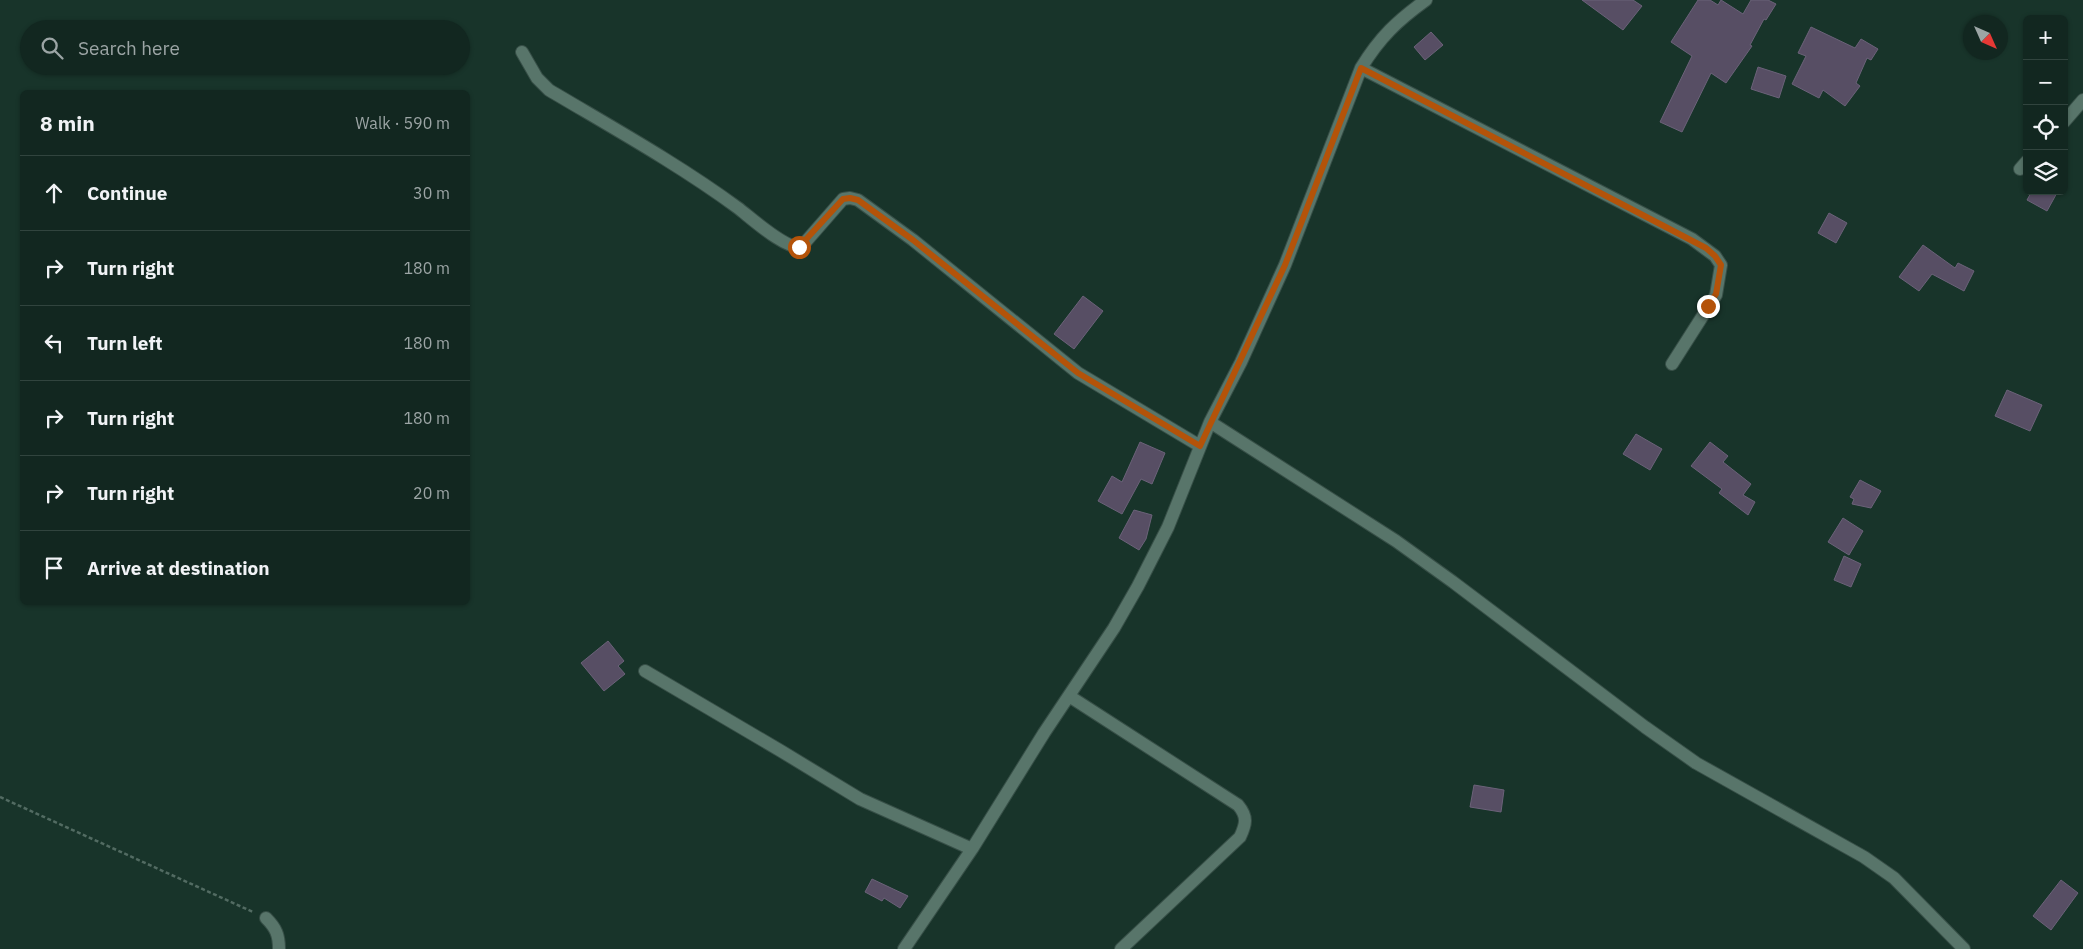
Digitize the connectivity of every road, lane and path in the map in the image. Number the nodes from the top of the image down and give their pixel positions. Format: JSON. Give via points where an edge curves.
{"nodes":[{"id":1,"x":1426,"y":0,"type":"edge"},
{"id":2,"x":522,"y":52,"type":"dead end"},
{"id":3,"x":1361,"y":68,"type":"junction"},
{"id":4,"x":2083,"y":100,"type":"edge"},
{"id":5,"x":2068,"y":117,"type":"edge"},
{"id":6,"x":1672,"y":364,"type":"dead end"},
{"id":7,"x":1210,"y":422,"type":"junction"},
{"id":8,"x":1200,"y":446,"type":"junction"},
{"id":9,"x":644,"y":672,"type":"dead end"},
{"id":10,"x":1069,"y":696,"type":"junction"},
{"id":11,"x":0,"y":797,"type":"edge"},
{"id":12,"x":972,"y":849,"type":"junction"},
{"id":13,"x":266,"y":918,"type":"joint"},
{"id":14,"x":279,"y":949,"type":"edge"},
{"id":15,"x":904,"y":949,"type":"edge"},
{"id":16,"x":1121,"y":949,"type":"edge"},
{"id":17,"x":1964,"y":949,"type":"edge"}],
"edges":[{"from":1,"to":3,"type":"street","via":[[1391,27]]},
{"from":2,"to":8,"type":"street","via":[[533,72],[549,90],[703,182],[793,247],[802,246],[843,199],[858,200],[913,240],[1078,373]]},
{"from":3,"to":6,"type":"street","via":[[1692,240],[1715,256],[1721,265],[1716,294]]},
{"from":3,"to":7,"type":"street","via":[[1285,265]]},
{"from":4,"to":5,"type":"street"},
{"from":7,"to":8,"type":"street"},
{"from":7,"to":17,"type":"street","via":[[1396,542],[1696,762],[1864,857],[1900,884]]},
{"from":8,"to":10,"type":"street","via":[[1168,527],[1138,586]]},
{"from":9,"to":12,"type":"street","via":[[860,799]]},
{"from":10,"to":12,"type":"street"},
{"from":10,"to":16,"type":"street","via":[[1238,805],[1246,814],[1246,824],[1240,837]]},
{"from":11,"to":13,"type":"path"},
{"from":12,"to":15,"type":"street"},
{"from":13,"to":14,"type":"street","via":[[279,936]]}]}
